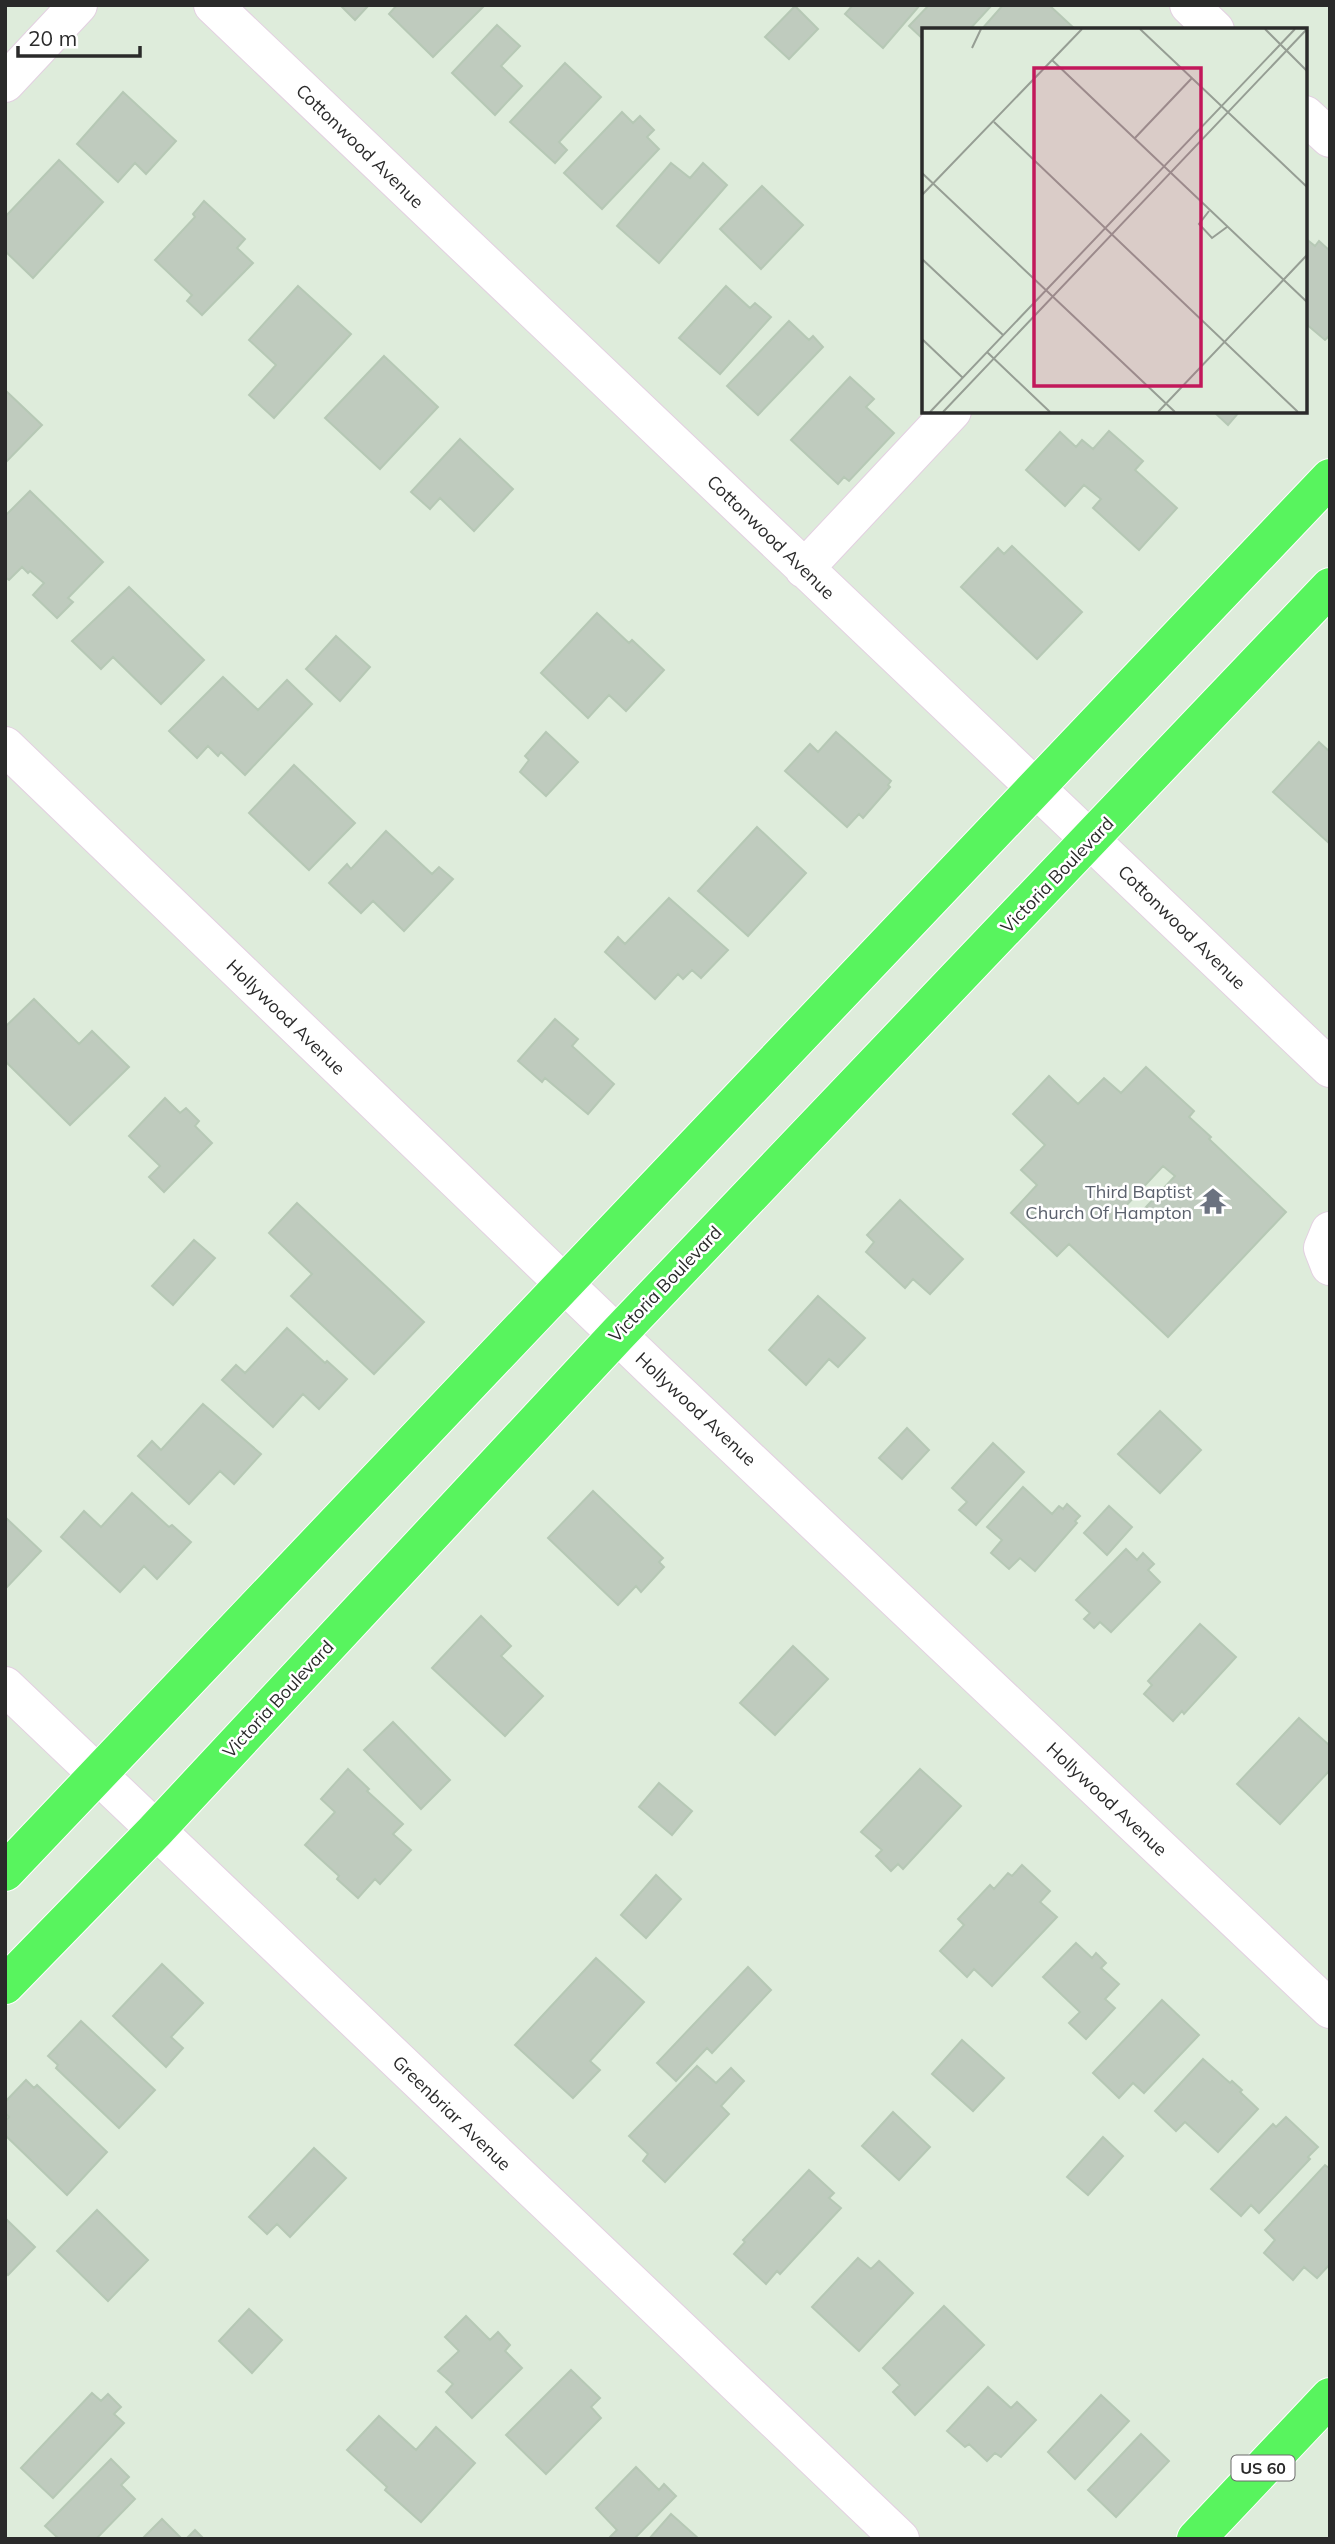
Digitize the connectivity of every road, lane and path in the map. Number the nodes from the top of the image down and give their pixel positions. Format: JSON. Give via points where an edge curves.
{"nodes":[{"id":1,"x":78,"y":5,"type":"edge"},
{"id":2,"x":213,"y":5,"type":"edge"},
{"id":3,"x":1189,"y":5,"type":"edge"},
{"id":4,"x":1213,"y":28,"type":"edge"},
{"id":5,"x":5,"y":83,"type":"edge"},
{"id":6,"x":1307,"y":117,"type":"edge"},
{"id":7,"x":1330,"y":138,"type":"edge"},
{"id":8,"x":950,"y":413,"type":"edge"},
{"id":9,"x":1330,"y":478,"type":"edge"},
{"id":10,"x":804,"y":569,"type":"junction"},
{"id":11,"x":1330,"y":587,"type":"edge"},
{"id":12,"x":5,"y":746,"type":"edge"},
{"id":13,"x":1035,"y":788,"type":"junction"},
{"id":14,"x":1090,"y":840,"type":"junction"},
{"id":15,"x":1330,"y":1068,"type":"edge"},
{"id":16,"x":1330,"y":1231,"type":"edge"},
{"id":17,"x":1330,"y":1266,"type":"edge"},
{"id":18,"x":563,"y":1283,"type":"junction"},
{"id":19,"x":617,"y":1335,"type":"junction"},
{"id":20,"x":5,"y":1686,"type":"edge"},
{"id":21,"x":100,"y":1775,"type":"junction"},
{"id":22,"x":155,"y":1831,"type":"junction"},
{"id":23,"x":5,"y":1872,"type":"edge"},
{"id":24,"x":5,"y":1985,"type":"edge"},
{"id":25,"x":1330,"y":2009,"type":"edge"},
{"id":26,"x":1330,"y":2397,"type":"edge"},
{"id":27,"x":900,"y":2539,"type":"edge"},
{"id":28,"x":1196,"y":2539,"type":"edge"}],
"edges":[{"from":1,"to":5,"type":"street"},
{"from":2,"to":10,"type":"street","name":"Cottonwood Avenue"},
{"from":3,"to":4,"type":"street"},
{"from":6,"to":7,"type":"street"},
{"from":8,"to":10,"type":"street"},
{"from":9,"to":13,"type":"main road"},
{"from":10,"to":13,"type":"street","name":"Cottonwood Avenue"},
{"from":11,"to":14,"type":"main road","name":"Victoria Boulevard"},
{"from":12,"to":18,"type":"street","name":"Hollywood Avenue"},
{"from":13,"to":14,"type":"street","name":"Cottonwood Avenue"},
{"from":13,"to":18,"type":"main road"},
{"from":14,"to":15,"type":"street","name":"Cottonwood Avenue"},
{"from":14,"to":19,"type":"main road","name":"Victoria Boulevard"},
{"from":16,"to":17,"type":"street","via":[[1323,1248]]},
{"from":18,"to":19,"type":"street","name":"Hollywood Avenue"},
{"from":18,"to":21,"type":"main road"},
{"from":19,"to":22,"type":"main road","name":"Victoria Boulevard"},
{"from":19,"to":25,"type":"street","name":"Hollywood Avenue"},
{"from":20,"to":21,"type":"street","name":"Greenbriar Avenue"},
{"from":21,"to":22,"type":"street","name":"Greenbriar Avenue"},
{"from":21,"to":23,"type":"main road"},
{"from":22,"to":24,"type":"main road","name":"Victoria Boulevard"},
{"from":22,"to":27,"type":"street","name":"Greenbriar Avenue"},
{"from":26,"to":28,"type":"main road","number":"US 60"}]}
